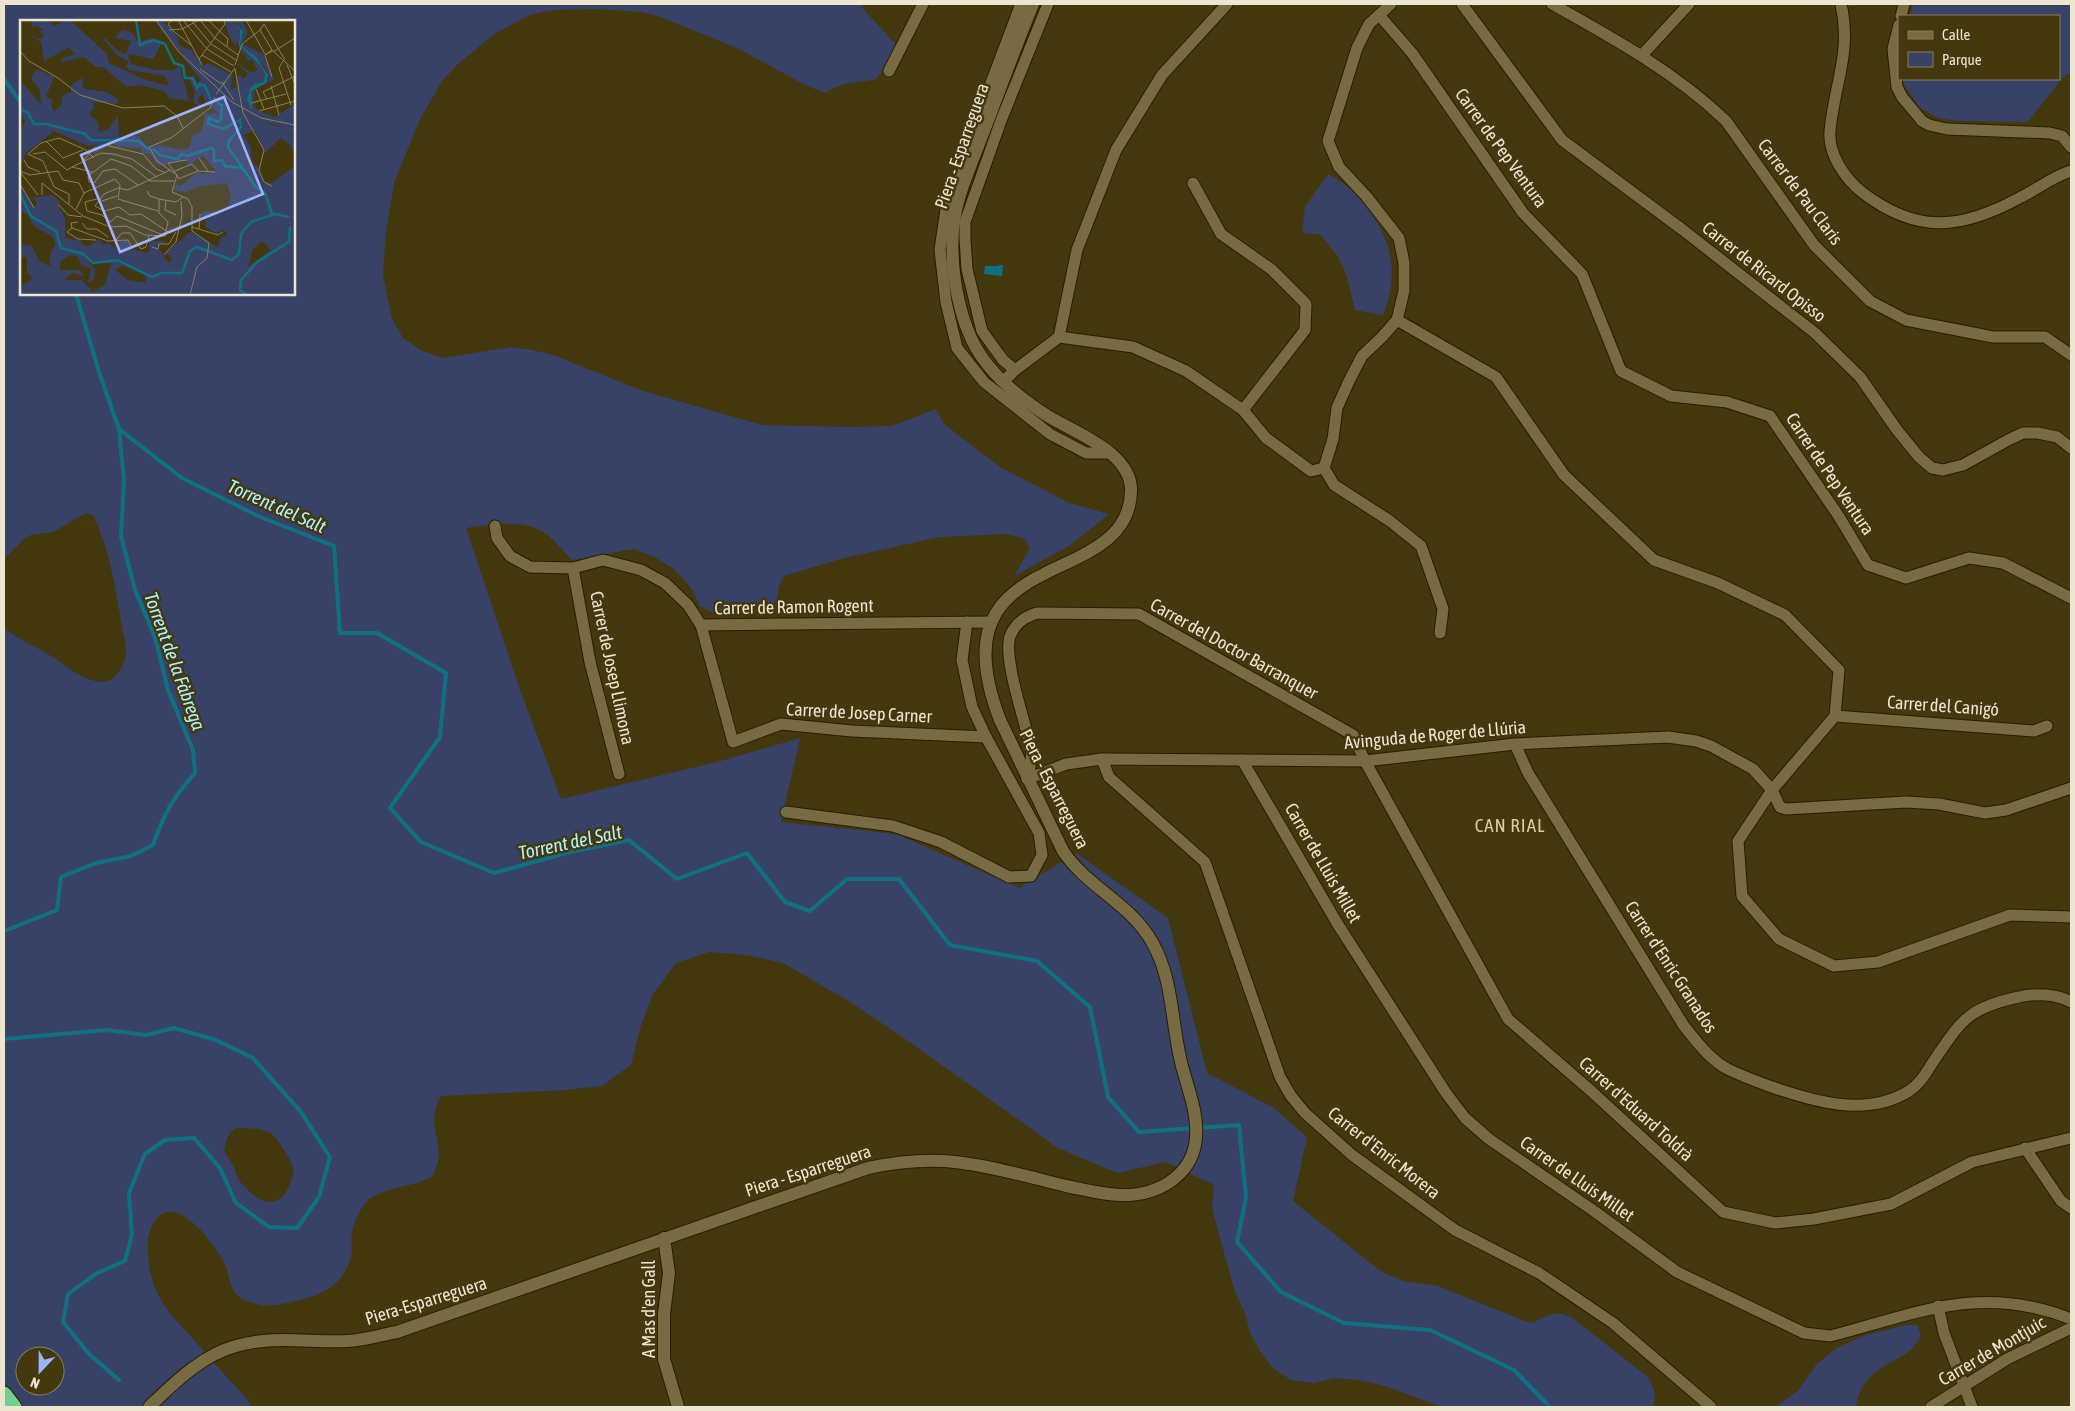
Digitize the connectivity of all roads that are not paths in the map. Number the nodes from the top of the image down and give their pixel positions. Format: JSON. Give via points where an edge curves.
{"nodes":[{"id":1,"x":922,"y":4,"type":"edge"},
{"id":2,"x":1021,"y":4,"type":"edge"},
{"id":3,"x":1033,"y":4,"type":"edge"},
{"id":4,"x":1048,"y":4,"type":"edge"},
{"id":5,"x":1226,"y":4,"type":"edge"},
{"id":6,"x":1391,"y":4,"type":"edge"},
{"id":7,"x":1462,"y":4,"type":"edge"},
{"id":8,"x":1552,"y":4,"type":"edge"},
{"id":9,"x":1689,"y":4,"type":"edge"},
{"id":10,"x":1841,"y":4,"type":"edge"},
{"id":11,"x":1379,"y":15,"type":"junction"},
{"id":12,"x":1898,"y":29,"type":"edge"},
{"id":13,"x":1642,"y":55,"type":"junction"},
{"id":14,"x":889,"y":71,"type":"dead end"},
{"id":15,"x":2071,"y":147,"type":"edge"},
{"id":16,"x":2071,"y":170,"type":"edge"},
{"id":17,"x":1193,"y":183,"type":"dead end"},
{"id":18,"x":1397,"y":320,"type":"junction"},
{"id":19,"x":1059,"y":337,"type":"junction"},
{"id":20,"x":2071,"y":355,"type":"edge"},
{"id":21,"x":1015,"y":370,"type":"junction"},
{"id":22,"x":1003,"y":382,"type":"junction"},
{"id":23,"x":1243,"y":410,"type":"junction"},
{"id":24,"x":2071,"y":448,"type":"edge"},
{"id":25,"x":1111,"y":453,"type":"junction"},
{"id":26,"x":1324,"y":468,"type":"junction"},
{"id":27,"x":495,"y":526,"type":"dead end"},
{"id":28,"x":574,"y":568,"type":"junction"},
{"id":29,"x":2071,"y":598,"type":"edge"},
{"id":30,"x":967,"y":622,"type":"junction"},
{"id":31,"x":992,"y":622,"type":"junction"},
{"id":32,"x":701,"y":626,"type":"junction"},
{"id":33,"x":1440,"y":634,"type":"dead end"},
{"id":34,"x":1835,"y":716,"type":"junction"},
{"id":35,"x":2047,"y":726,"type":"dead end"},
{"id":36,"x":986,"y":737,"type":"junction"},
{"id":37,"x":1515,"y":744,"type":"junction"},
{"id":38,"x":1102,"y":759,"type":"junction"},
{"id":39,"x":1242,"y":760,"type":"junction"},
{"id":40,"x":1364,"y":762,"type":"junction"},
{"id":41,"x":618,"y":774,"type":"dead end"},
{"id":42,"x":1027,"y":779,"type":"junction"},
{"id":43,"x":2071,"y":788,"type":"edge"},
{"id":44,"x":1772,"y":790,"type":"junction"},
{"id":45,"x":786,"y":812,"type":"dead end"},
{"id":46,"x":2071,"y":918,"type":"edge"},
{"id":47,"x":2071,"y":1002,"type":"edge"},
{"id":48,"x":2071,"y":1138,"type":"edge"},
{"id":49,"x":2025,"y":1148,"type":"junction"},
{"id":50,"x":2071,"y":1208,"type":"edge"},
{"id":51,"x":664,"y":1238,"type":"junction"},
{"id":52,"x":1938,"y":1306,"type":"junction"},
{"id":53,"x":2071,"y":1319,"type":"edge"},
{"id":54,"x":2071,"y":1328,"type":"edge"},
{"id":55,"x":1964,"y":1387,"type":"junction"},
{"id":56,"x":4,"y":1394,"type":"edge"},
{"id":57,"x":14,"y":1407,"type":"edge"},
{"id":58,"x":149,"y":1407,"type":"edge"},
{"id":59,"x":678,"y":1407,"type":"edge"},
{"id":60,"x":1711,"y":1407,"type":"edge"},
{"id":61,"x":1931,"y":1407,"type":"edge"},
{"id":62,"x":1972,"y":1407,"type":"edge"}],
"edges":[{"from":1,"to":14,"type":"street"},
{"from":2,"to":25,"type":"street","via":[[946,210],[940,250],[946,302],[957,348],[984,382],[1050,434],[1086,453]]},
{"from":3,"to":22,"type":"main road","name":"Piera - Esparreguera","via":[[961,191],[953,231],[956,278],[968,332],[984,360]]},
{"from":4,"to":21,"type":"street","via":[[1002,118],[966,222],[968,269],[982,331],[1003,360]]},
{"from":5,"to":19,"type":"street","via":[[1162,75],[1116,150],[1077,250]]},
{"from":6,"to":11,"type":"street"},
{"from":7,"to":24,"type":"street","name":"Carrer de Ricard Opisso","via":[[1562,140],[1815,333],[1860,377],[1898,430],[1932,468],[1943,470],[1963,465],[2023,433],[2057,437]]},
{"from":8,"to":13,"type":"street","name":"Carrer de Pau Claris"},
{"from":9,"to":13,"type":"street"},
{"from":10,"to":16,"type":"street","via":[[1845,52],[1830,132],[1831,149],[1843,172],[1858,190],[1881,207],[1919,221],[1957,223],[2008,205]]},
{"from":11,"to":18,"type":"street","via":[[1369,24],[1358,48],[1328,141],[1339,167],[1399,238],[1404,263],[1404,291]]},
{"from":11,"to":29,"type":"street","name":"Carrer de Pep Ventura","via":[[1412,53],[1523,213],[1582,274],[1621,371],[1671,396],[1727,402],[1770,416],[1838,514],[1868,565],[1906,578],[1969,558],[2003,562]]},
{"from":12,"to":15,"type":"street","via":[[1893,49],[1897,88],[1922,121],[1947,129],[2050,133],[2062,136]]},
{"from":13,"to":20,"type":"street","name":"Carrer de Pau Claris","via":[[1709,104],[1726,121],[1814,245],[1870,301],[1906,320],[1992,337],[2045,337]]},
{"from":17,"to":23,"type":"street","via":[[1221,234],[1271,268],[1306,304],[1305,330]]},
{"from":18,"to":26,"type":"street","via":[[1362,356],[1349,381],[1337,408],[1333,440]]},
{"from":18,"to":34,"type":"street","via":[[1496,377],[1564,475],[1654,560],[1718,583],[1785,615],[1839,670]]},
{"from":19,"to":21,"type":"street"},
{"from":19,"to":23,"type":"street","via":[[1133,347],[1186,371]]},
{"from":21,"to":22,"type":"street"},
{"from":22,"to":25,"type":"main road","name":"Piera - Esparreguera","via":[[1043,413]]},
{"from":23,"to":26,"type":"street","via":[[1266,438],[1311,472]]},
{"from":25,"to":31,"type":"main road","name":"Piera - Esparreguera","via":[[1125,468],[1132,491],[1128,510],[1119,527],[1099,546],[1027,582],[1000,607]]},
{"from":26,"to":33,"type":"street","via":[[1334,485],[1390,521],[1421,546],[1443,610]]},
{"from":27,"to":28,"type":"street","name":"Carrer de Ramon Rogent","via":[[497,538],[510,556],[530,567]]},
{"from":28,"to":32,"type":"street","name":"Carrer de Ramon Rogent","via":[[603,560],[641,570],[665,582],[688,605]]},
{"from":28,"to":41,"type":"street","name":"Carrer de Josep Llimona","via":[[590,662]]},
{"from":30,"to":31,"type":"street","name":"Carrer de Ramon Rogent"},
{"from":30,"to":32,"type":"street","name":"Carrer de Ramon Rogent"},
{"from":30,"to":36,"type":"street","via":[[962,660],[972,707]]},
{"from":31,"to":42,"type":"main road","name":"Piera - Esparreguera","via":[[985,657],[989,688]]},
{"from":32,"to":36,"type":"street","name":"Carrer de Josep Carner","via":[[733,742],[781,724]]},
{"from":34,"to":35,"type":"street","name":"Carrer del Canigó","via":[[2034,731]]},
{"from":34,"to":44,"type":"street"},
{"from":36,"to":45,"type":"street","via":[[1039,832],[1042,855],[1031,876],[1009,877],[941,842],[893,826]]},
{"from":37,"to":40,"type":"street","name":"Avinguda de Roger de Llúria"},
{"from":37,"to":44,"type":"street","name":"Avinguda de Roger de Llúria","via":[[1668,737],[1689,740],[1718,749],[1753,769]]},
{"from":37,"to":47,"type":"street","name":"Carrer d'Enric Granados","via":[[1528,773],[1684,1026],[1712,1058],[1742,1076],[1820,1102],[1851,1105],[1882,1101],[1908,1091],[1920,1082],[1957,1028],[1979,1008],[2026,995],[2052,995]]},
{"from":38,"to":39,"type":"street","name":"Avinguda de Roger de Llúria"},
{"from":38,"to":42,"type":"street","name":"Avinguda de Roger de Llúria","via":[[1066,764]]},
{"from":38,"to":60,"type":"street","name":"Carrer d'Enric Morera","via":[[1109,777],[1205,862],[1280,1077],[1305,1113],[1352,1155],[1456,1230],[1539,1273],[1613,1324]]},
{"from":39,"to":40,"type":"street","name":"Avinguda de Roger de Llúria"},
{"from":39,"to":52,"type":"street","name":"Carrer de Lluis Millet","via":[[1337,922],[1446,1093],[1465,1118],[1489,1139],[1677,1272],[1804,1333],[1830,1336]]},
{"from":40,"to":42,"type":"street","name":"Carrer del Doctor Barranquer","via":[[1353,735],[1138,614],[1037,613],[1022,619],[1010,635],[1009,649],[1031,749]]},
{"from":40,"to":49,"type":"street","name":"Carrer d'Eduard Toldrà","via":[[1508,1019],[1723,1212],[1775,1223],[1891,1204],[1972,1162]]},
{"from":42,"to":51,"type":"main road","name":"Piera - Esparreguera","via":[[1070,860],[1140,923],[1162,961],[1196,1120],[1195,1146],[1185,1170],[1153,1191],[1114,1195],[955,1162],[901,1163],[854,1172]]},
{"from":43,"to":44,"type":"street","via":[[2006,810],[1985,813],[1939,804],[1906,802],[1786,809],[1780,806]]},
{"from":44,"to":46,"type":"street","via":[[1738,841],[1742,896],[1779,939],[1834,966],[1878,962],[2010,915]]},
{"from":48,"to":49,"type":"street"},
{"from":49,"to":50,"type":"street","via":[[2061,1201]]},
{"from":51,"to":58,"type":"main road","name":"Piera-Esparreguera","via":[[397,1332],[349,1341],[264,1340],[236,1346],[180,1377]]},
{"from":51,"to":59,"type":"main road","name":"A Mas d'en Gall","via":[[669,1273],[664,1314],[664,1359]]},
{"from":52,"to":53,"type":"street","name":"Carrer de Lluis Millet","via":[[1994,1301]]},
{"from":52,"to":55,"type":"street","via":[[1944,1333]]},
{"from":54,"to":55,"type":"street","name":"Carrer de Montjuic","via":[[2008,1359]]},
{"from":55,"to":61,"type":"street","name":"Carrer de Montjuic"},
{"from":55,"to":62,"type":"street"},
{"from":56,"to":57,"type":"highway"}]}
